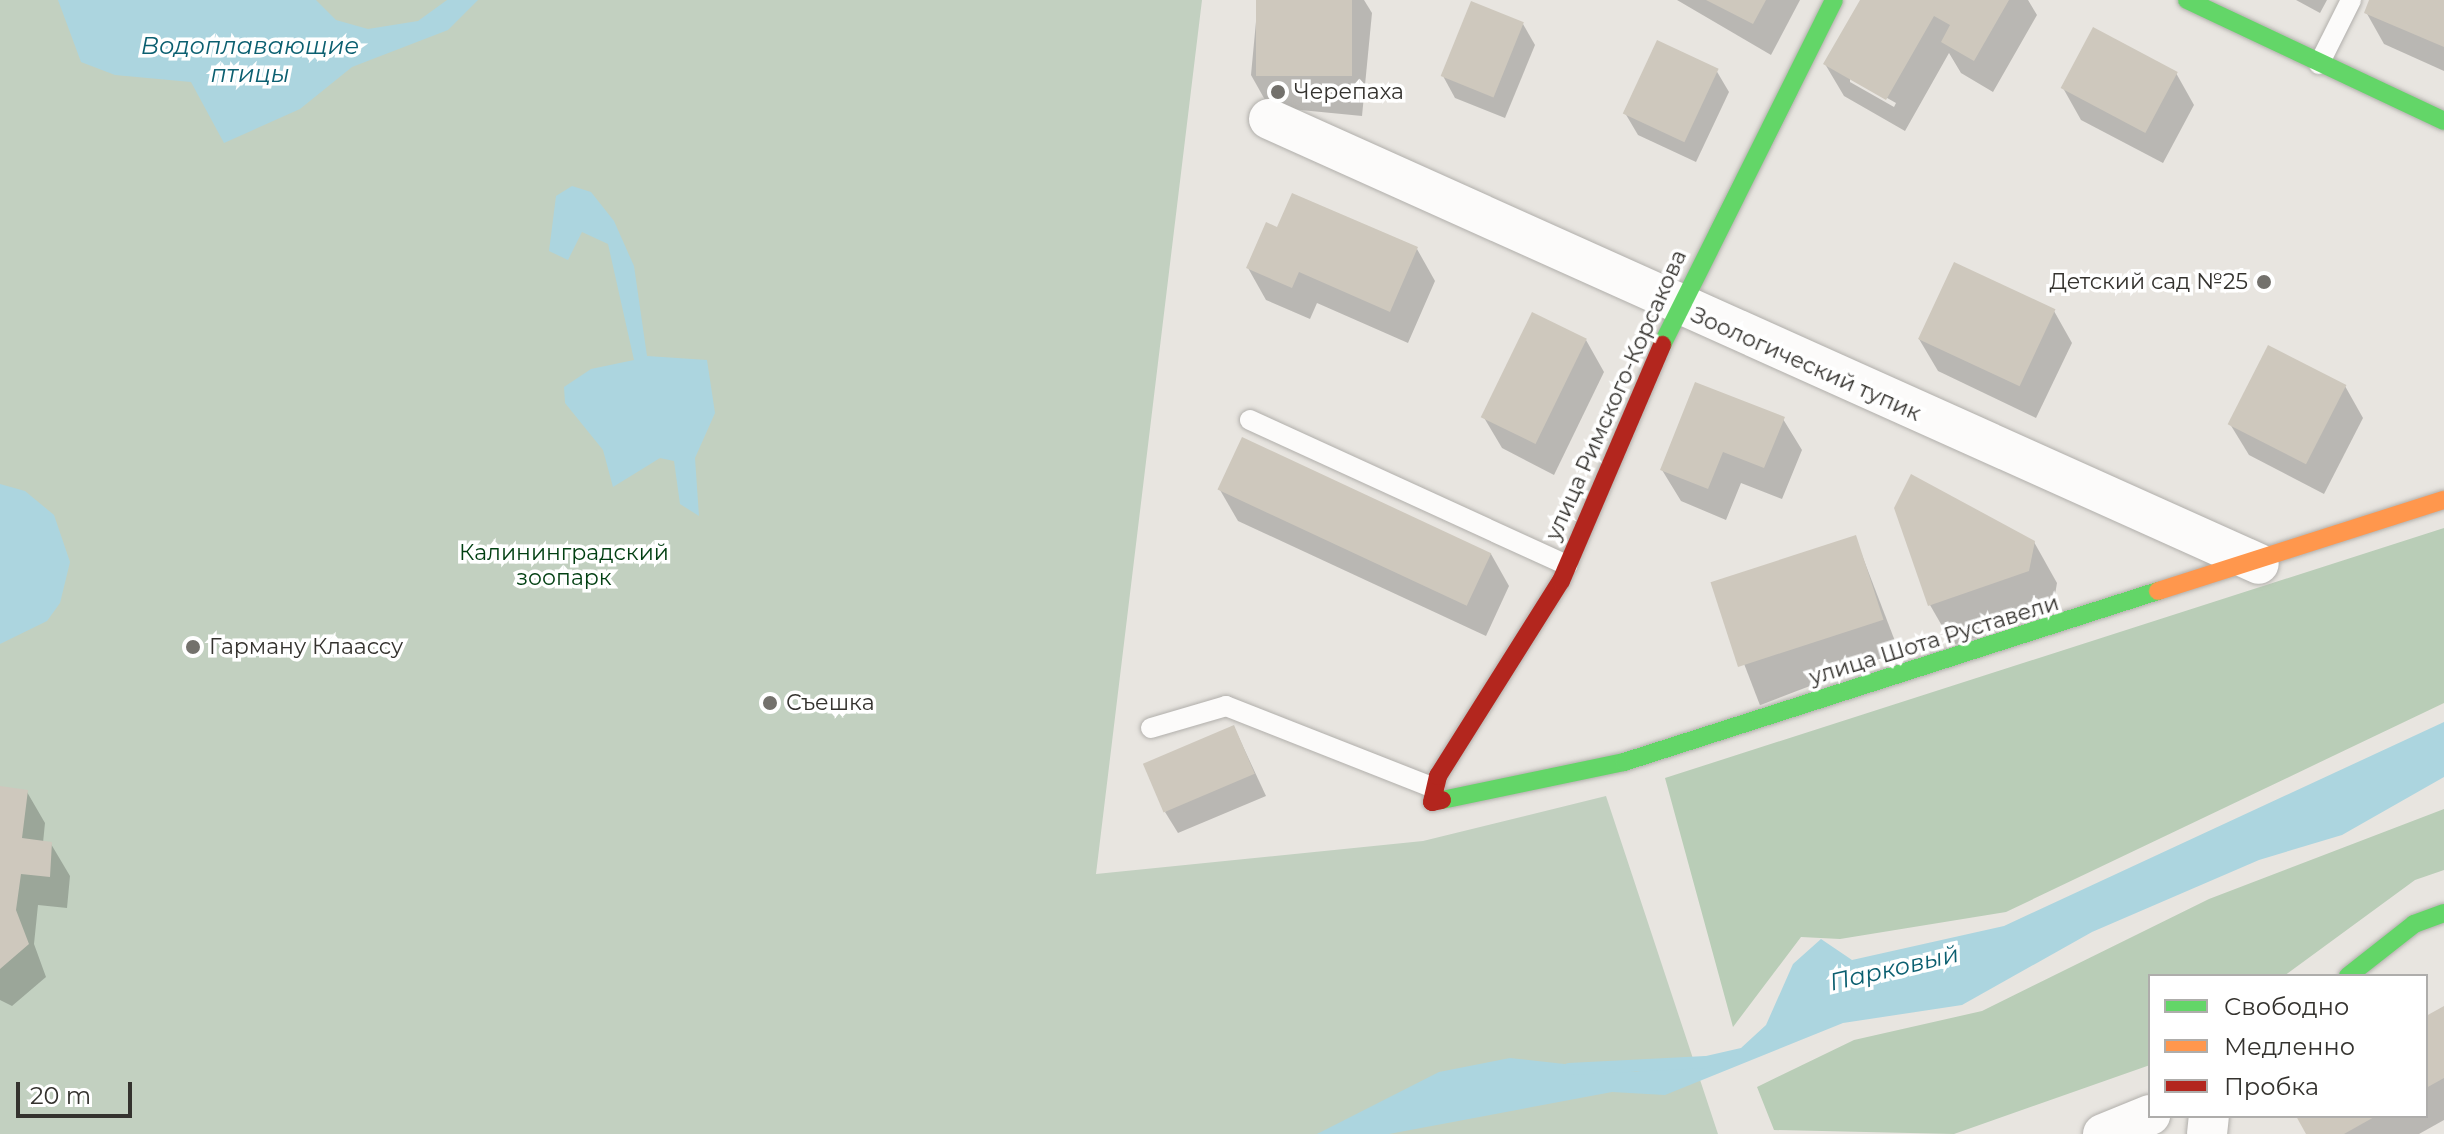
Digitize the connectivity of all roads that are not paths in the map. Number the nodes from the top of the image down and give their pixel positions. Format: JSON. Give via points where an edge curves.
{"nodes":[{"id":1,"x":1834,"y":0,"type":"edge"},
{"id":2,"x":2187,"y":0,"type":"edge"},
{"id":3,"x":2351,"y":0,"type":"edge"},
{"id":4,"x":2319,"y":64,"type":"junction"},
{"id":5,"x":1269,"y":119,"type":"dead end"},
{"id":6,"x":2444,"y":121,"type":"edge"},
{"id":7,"x":1678,"y":308,"type":"junction"},
{"id":8,"x":1250,"y":420,"type":"dead end"},
{"id":9,"x":2444,"y":500,"type":"edge"},
{"id":10,"x":2259,"y":564,"type":"junction"},
{"id":11,"x":1567,"y":565,"type":"junction"},
{"id":12,"x":1151,"y":728,"type":"dead end"},
{"id":13,"x":1433,"y":795,"type":"junction"},
{"id":14,"x":2444,"y":913,"type":"edge"},
{"id":15,"x":2351,"y":974,"type":"edge"},
{"id":16,"x":2148,"y":1116,"type":"edge"},
{"id":17,"x":2103,"y":1134,"type":"edge"}],
"edges":[{"from":1,"to":7,"type":"street","name":"улица Римского-Корсакова"},
{"from":2,"to":4,"type":"street"},
{"from":3,"to":4,"type":"lane"},
{"from":4,"to":6,"type":"street"},
{"from":5,"to":7,"type":"street","name":"Зоологический тупик"},
{"from":7,"to":10,"type":"street","name":"Зоологический тупик"},
{"from":7,"to":11,"type":"street","name":"улица Римского-Корсакова"},
{"from":8,"to":11,"type":"lane"},
{"from":9,"to":10,"type":"street","name":"улица Шота Руставели"},
{"from":10,"to":13,"type":"street","name":"улица Шота Руставели","via":[[1624,762]]},
{"from":11,"to":13,"type":"street","name":"улица Римского-Корсакова"},
{"from":12,"to":13,"type":"lane","via":[[1226,706]]},
{"from":14,"to":15,"type":"street","via":[[2414,924]]},
{"from":16,"to":17,"type":"street"}]}
